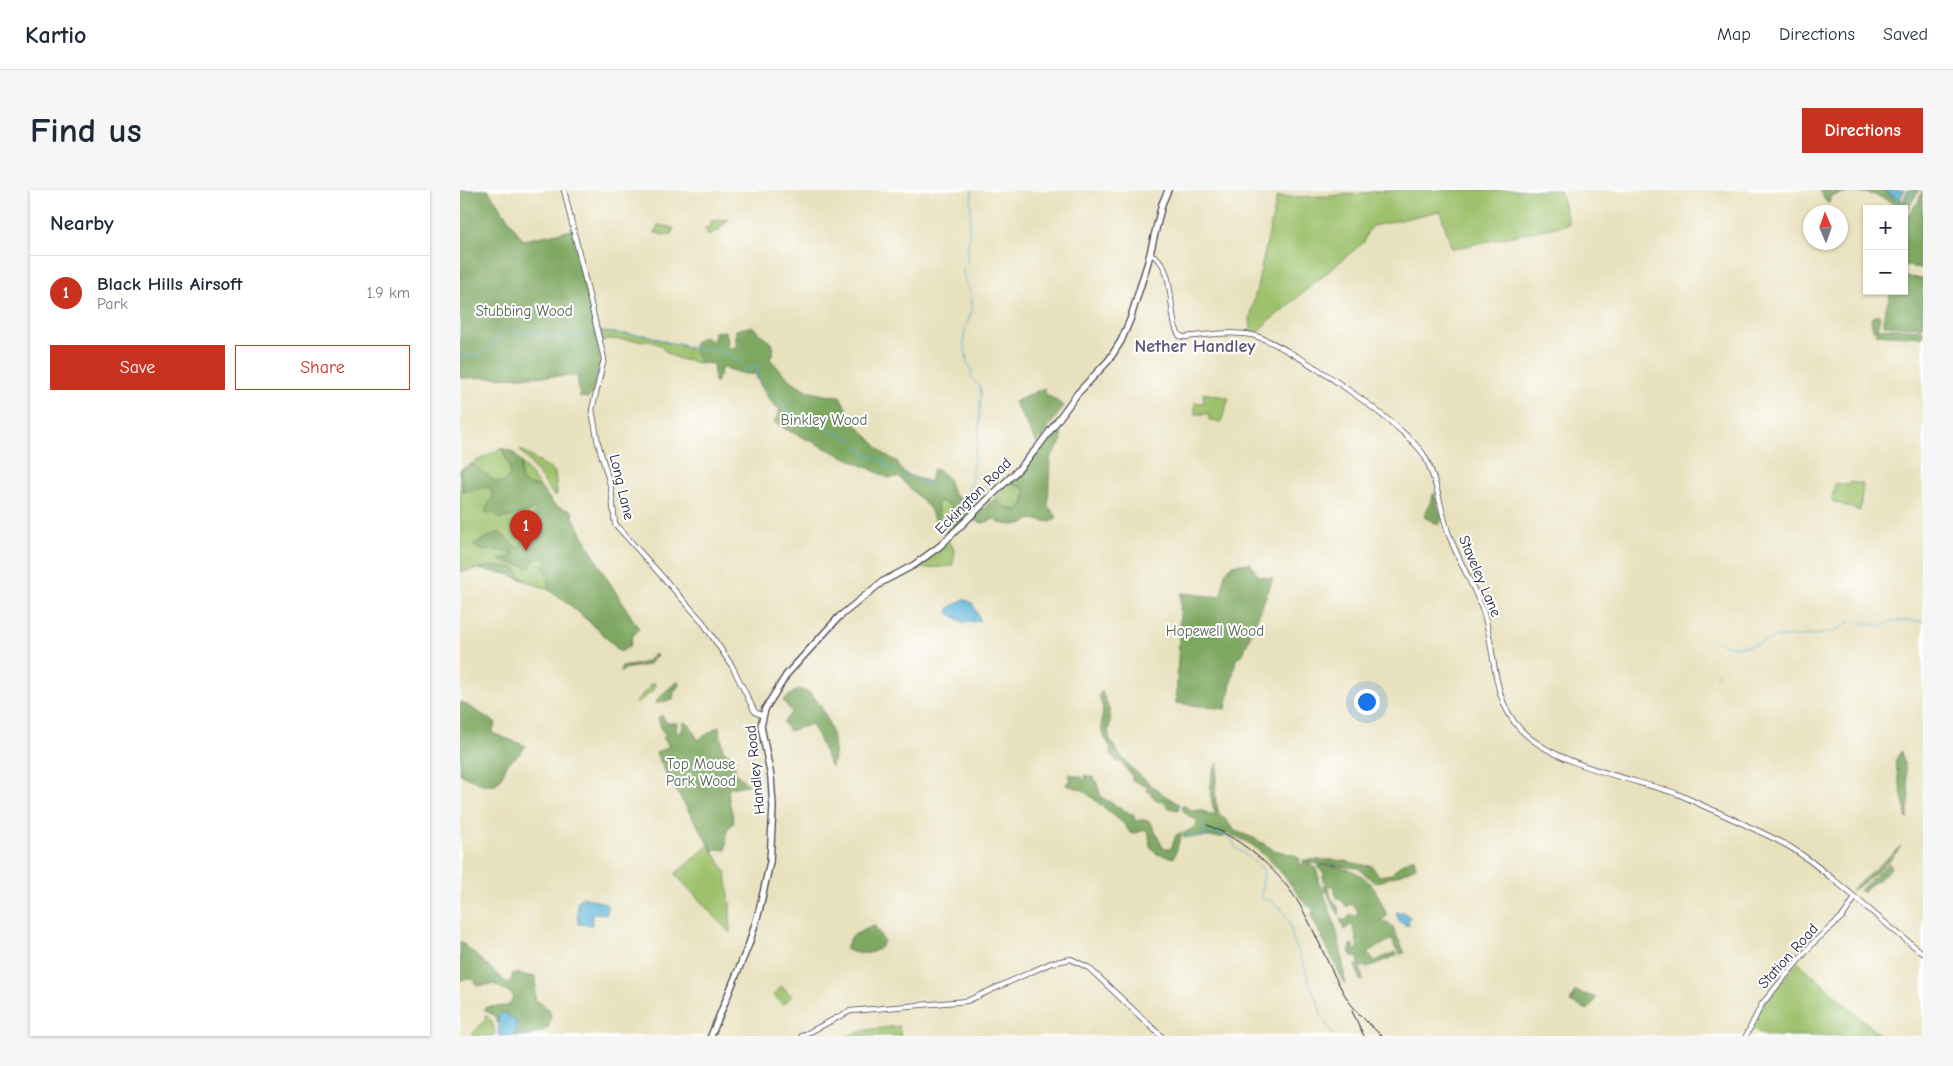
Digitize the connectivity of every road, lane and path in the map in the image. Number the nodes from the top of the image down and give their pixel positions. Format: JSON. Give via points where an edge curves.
{"nodes":[{"id":1,"x":564,"y":190,"type":"edge"},
{"id":2,"x":1168,"y":190,"type":"edge"},
{"id":3,"x":1150,"y":254,"type":"junction"},
{"id":4,"x":668,"y":583,"type":"joint"},
{"id":5,"x":763,"y":716,"type":"junction"},
{"id":6,"x":1855,"y":898,"type":"junction"},
{"id":7,"x":1923,"y":953,"type":"edge"},
{"id":8,"x":711,"y":1036,"type":"edge"},
{"id":9,"x":802,"y":1036,"type":"edge"},
{"id":10,"x":1161,"y":1036,"type":"edge"},
{"id":11,"x":1746,"y":1036,"type":"edge"}],
"edges":[{"from":1,"to":4,"type":"street","name":"Long Lane","via":[[604,359],[592,410],[610,488],[614,522]]},
{"from":2,"to":3,"type":"main road","name":"Eckington Road"},
{"from":3,"to":5,"type":"main road","name":"Eckington Road","via":[[1121,341],[1038,447],[940,546],[882,582],[839,617],[786,674]]},
{"from":3,"to":6,"type":"street","name":"Staveley Lane","via":[[1157,257],[1166,275],[1174,323],[1180,336],[1250,334],[1266,339],[1394,424],[1425,457],[1448,532],[1482,608],[1500,694],[1510,716],[1522,731],[1541,746],[1572,760],[1677,794],[1782,843],[1809,860]]},
{"from":4,"to":5,"type":"street","name":"Handley Road","via":[[702,621],[732,666],[755,712]]},
{"from":5,"to":8,"type":"main road","name":"Handley Road","via":[[762,731],[773,807],[770,862],[749,944]]},
{"from":6,"to":7,"type":"street"},
{"from":6,"to":11,"type":"street","name":"Station Road","via":[[1843,916],[1812,943],[1762,1004]]},
{"from":9,"to":10,"type":"street","via":[[850,1011],[967,1001],[1051,963],[1071,959],[1089,968]]}]}
